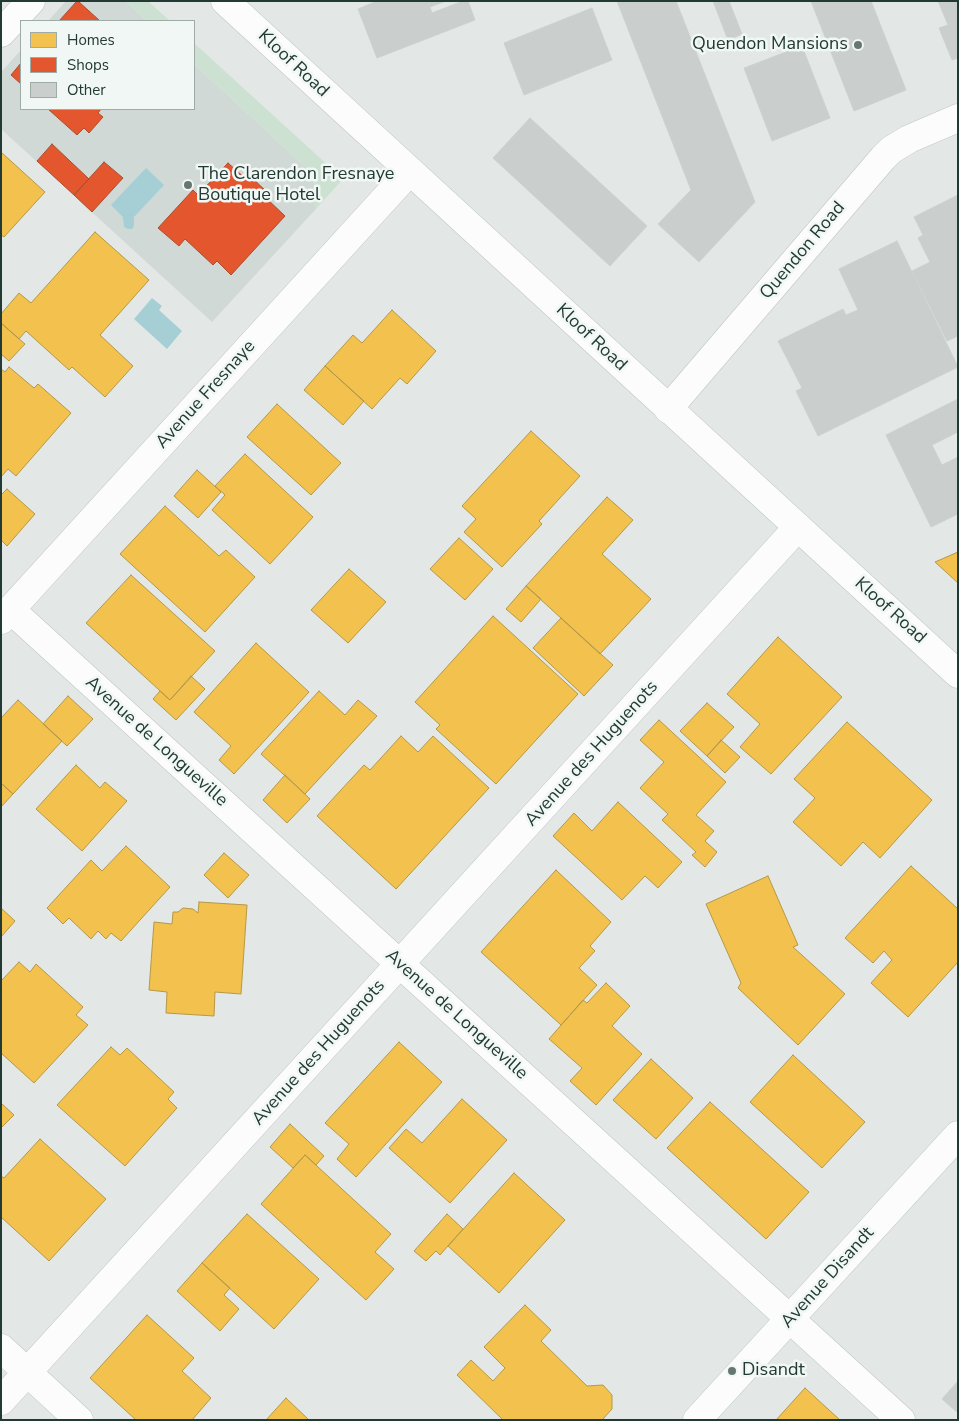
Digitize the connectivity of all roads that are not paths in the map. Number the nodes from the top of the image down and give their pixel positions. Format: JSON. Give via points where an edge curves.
{"nodes":[{"id":1,"x":31,"y":1,"type":"edge"},
{"id":2,"x":225,"y":1,"type":"edge"},
{"id":3,"x":1,"y":33,"type":"edge"},
{"id":4,"x":958,"y":118,"type":"edge"},
{"id":5,"x":410,"y":171,"type":"junction"},
{"id":6,"x":668,"y":409,"type":"junction"},
{"id":7,"x":798,"y":527,"type":"junction"},
{"id":8,"x":6,"y":615,"type":"edge"},
{"id":9,"x":958,"y":674,"type":"edge"},
{"id":10,"x":400,"y":965,"type":"junction"},
{"id":11,"x":958,"y":1136,"type":"edge"},
{"id":12,"x":790,"y":1319,"type":"junction"},
{"id":13,"x":1,"y":1348,"type":"edge"},
{"id":14,"x":27,"y":1372,"type":"junction"},
{"id":15,"x":1,"y":1401,"type":"edge"},
{"id":16,"x":79,"y":1420,"type":"edge"},
{"id":17,"x":697,"y":1420,"type":"edge"},
{"id":18,"x":901,"y":1420,"type":"edge"}],
"edges":[{"from":1,"to":3,"type":"street"},
{"from":2,"to":5,"type":"street","name":"Kloof Road"},
{"from":4,"to":6,"type":"street","name":"Quendon Road","via":[[910,138],[883,158]]},
{"from":5,"to":6,"type":"street","name":"Kloof Road"},
{"from":5,"to":8,"type":"street","name":"Avenue Fresnaye"},
{"from":6,"to":7,"type":"street","name":"Kloof Road"},
{"from":7,"to":9,"type":"street","name":"Kloof Road"},
{"from":7,"to":10,"type":"street","name":"Avenue des Huguenots"},
{"from":8,"to":10,"type":"street","name":"Avenue de Longueville"},
{"from":10,"to":12,"type":"street","name":"Avenue de Longueville"},
{"from":10,"to":14,"type":"street","name":"Avenue des Huguenots"},
{"from":11,"to":12,"type":"street","name":"Avenue Disandt"},
{"from":12,"to":17,"type":"street","name":"Avenue Disandt"},
{"from":12,"to":18,"type":"street","name":"Avenue de Longueville"},
{"from":13,"to":14,"type":"street"},
{"from":14,"to":15,"type":"street","name":"Avenue des Huguenots"},
{"from":14,"to":16,"type":"street"}]}
